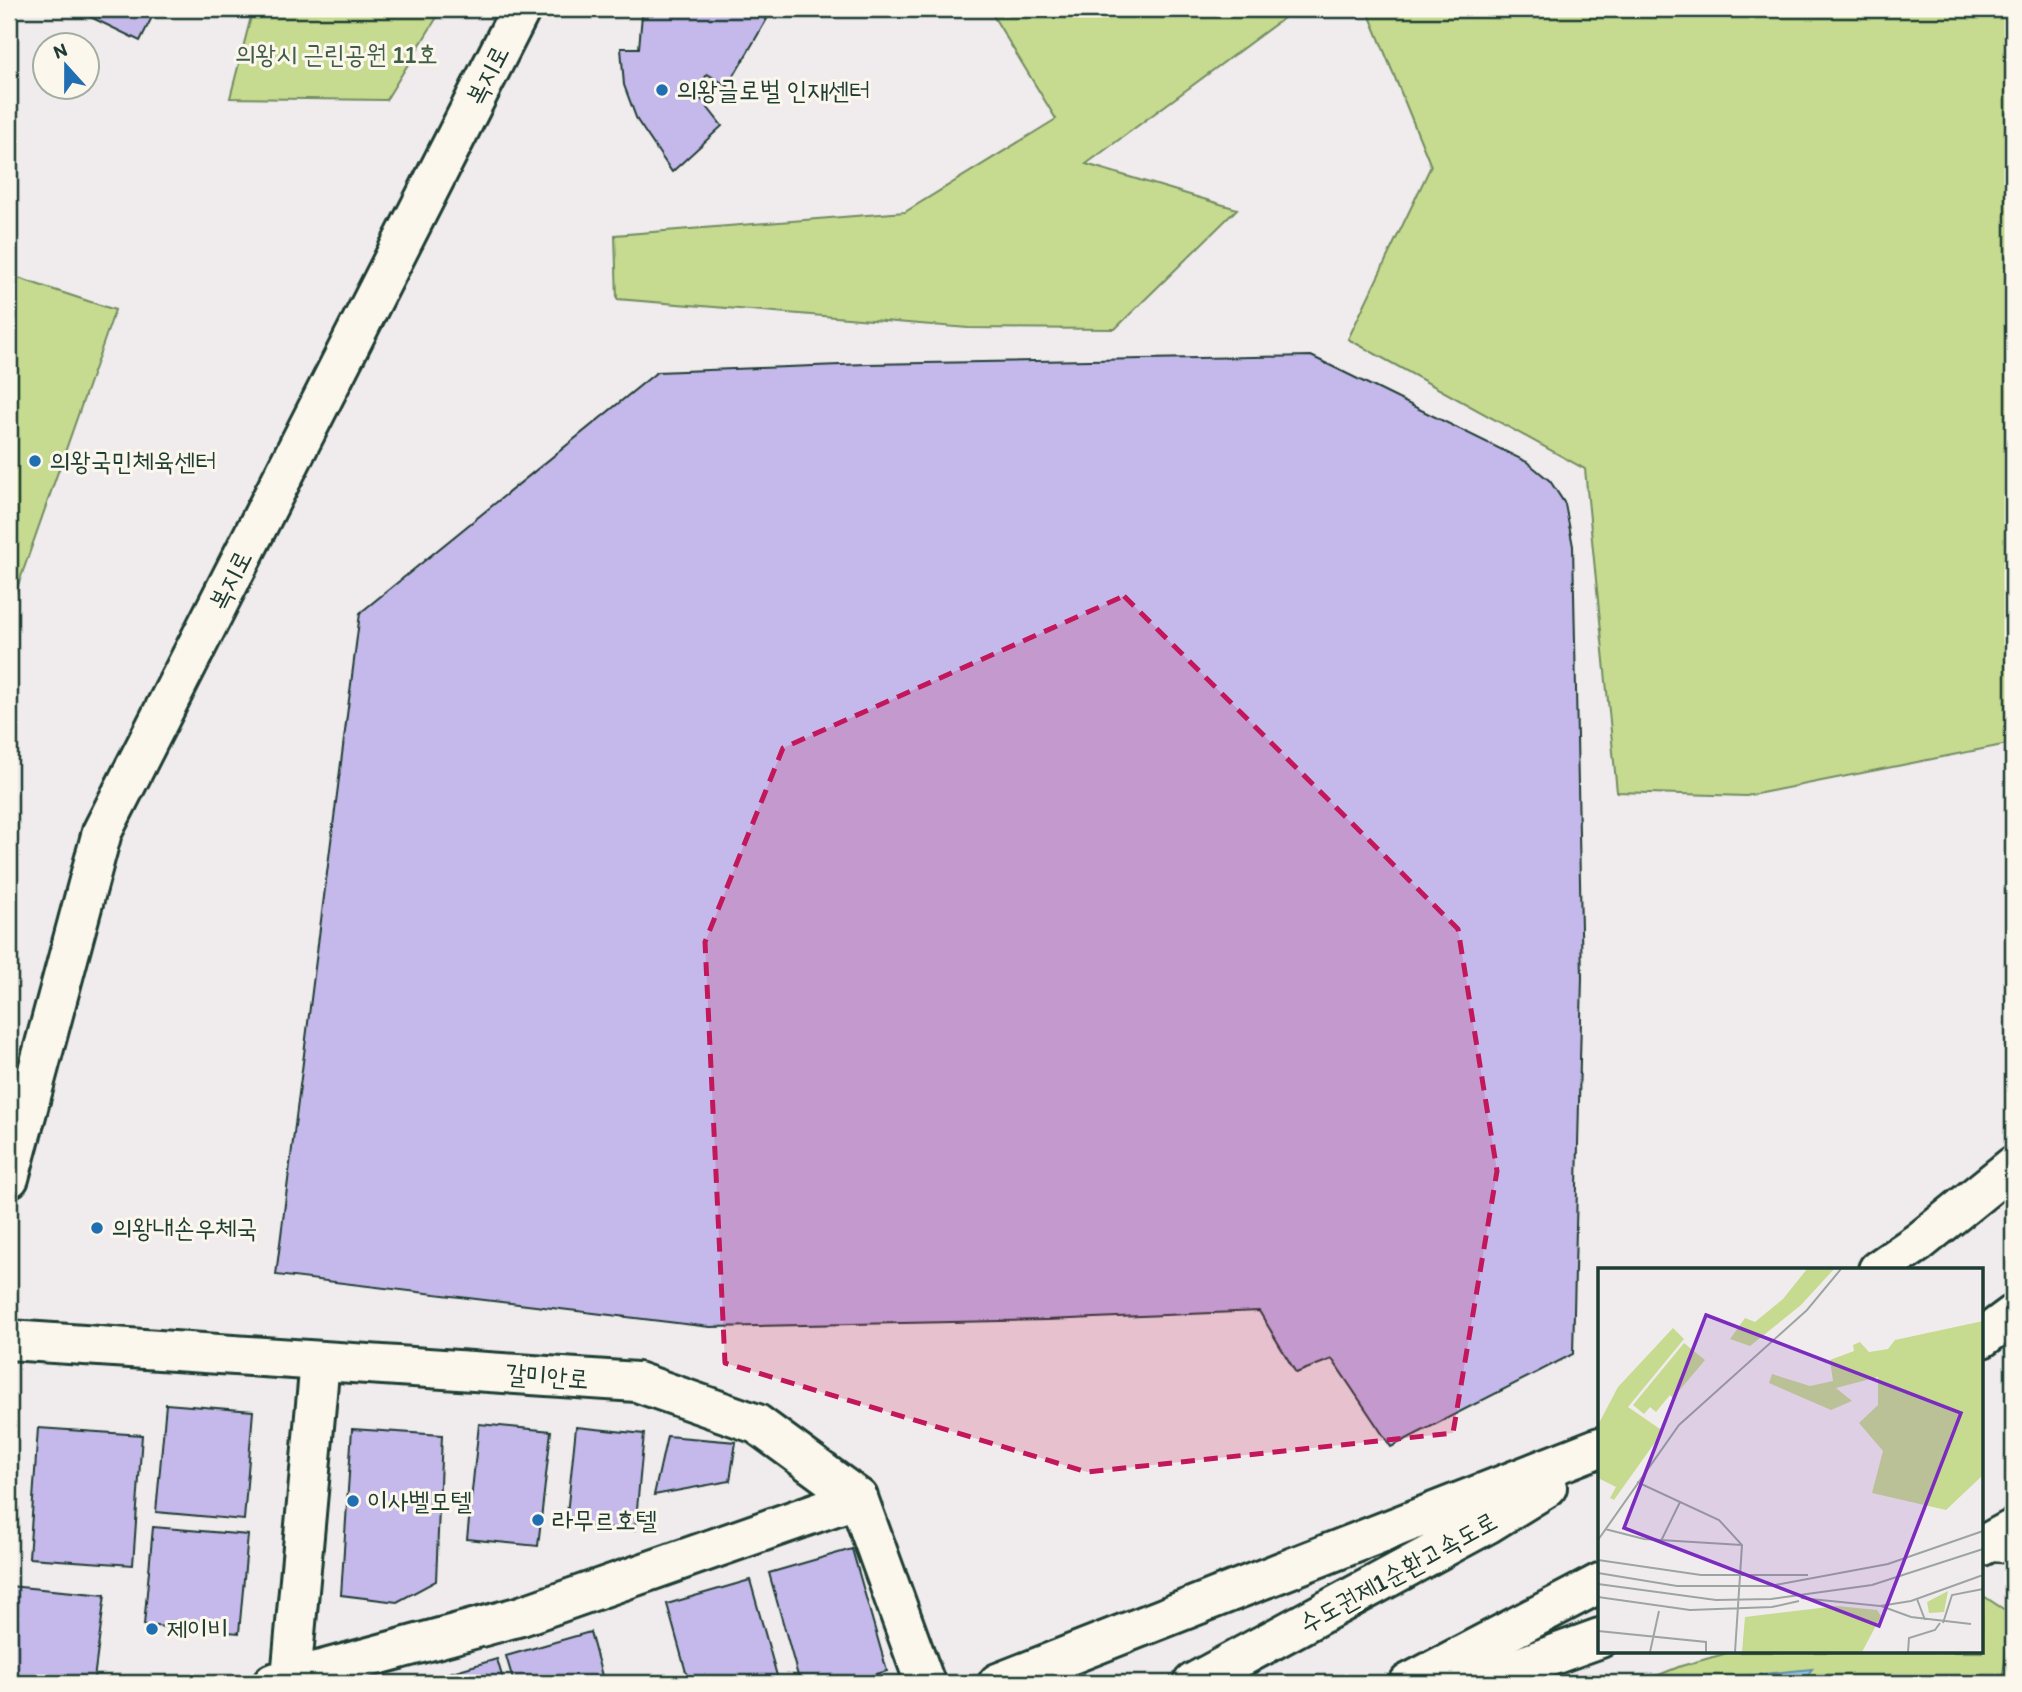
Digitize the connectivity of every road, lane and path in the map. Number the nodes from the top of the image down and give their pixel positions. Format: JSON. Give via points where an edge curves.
{"nodes":[{"id":1,"x":521,"y":9,"type":"edge"},
{"id":2,"x":2013,"y":1166,"type":"edge"},
{"id":3,"x":9,"y":1178,"type":"edge"},
{"id":4,"x":1881,"y":1268,"type":"edge"},
{"id":5,"x":2013,"y":1315,"type":"edge"},
{"id":6,"x":1983,"y":1337,"type":"edge"},
{"id":7,"x":9,"y":1339,"type":"edge"},
{"id":8,"x":320,"y":1361,"type":"junction"},
{"id":9,"x":1598,"y":1448,"type":"edge"},
{"id":10,"x":1598,"y":1457,"type":"edge"},
{"id":11,"x":858,"y":1498,"type":"junction"},
{"id":12,"x":2013,"y":1529,"type":"edge"},
{"id":13,"x":1983,"y":1547,"type":"edge"},
{"id":14,"x":1983,"y":1548,"type":"edge"},
{"id":15,"x":2013,"y":1553,"type":"edge"},
{"id":16,"x":1598,"y":1584,"type":"edge"},
{"id":17,"x":1598,"y":1590,"type":"edge"},
{"id":18,"x":1598,"y":1639,"type":"edge"},
{"id":19,"x":282,"y":1681,"type":"edge"},
{"id":20,"x":925,"y":1683,"type":"edge"},
{"id":21,"x":998,"y":1683,"type":"edge"},
{"id":22,"x":1193,"y":1683,"type":"edge"},
{"id":23,"x":1409,"y":1683,"type":"edge"},
{"id":24,"x":1466,"y":1683,"type":"edge"},
{"id":25,"x":1475,"y":1683,"type":"edge"}],
"edges":[{"from":1,"to":3,"type":"main road","name":"복지로","via":[[102,832]]},
{"from":2,"to":4,"type":"main road"},
{"from":5,"to":6,"type":"main road"},
{"from":7,"to":8,"type":"main road","name":"갈미안로"},
{"from":8,"to":11,"type":"main road","name":"갈미안로","via":[[636,1382],[758,1424]]},
{"from":8,"to":19,"type":"main road"},
{"from":9,"to":21,"type":"main road"},
{"from":10,"to":22,"type":"main road","name":"수도권제1순환고속도로","via":[[1487,1524]]},
{"from":11,"to":19,"type":"main road","via":[[521,1616]]},
{"from":11,"to":20,"type":"main road"},
{"from":12,"to":13,"type":"main road"},
{"from":14,"to":15,"type":"lane"},
{"from":16,"to":23,"type":"main road"},
{"from":17,"to":24,"type":"main road"},
{"from":18,"to":25,"type":"main road"}]}
